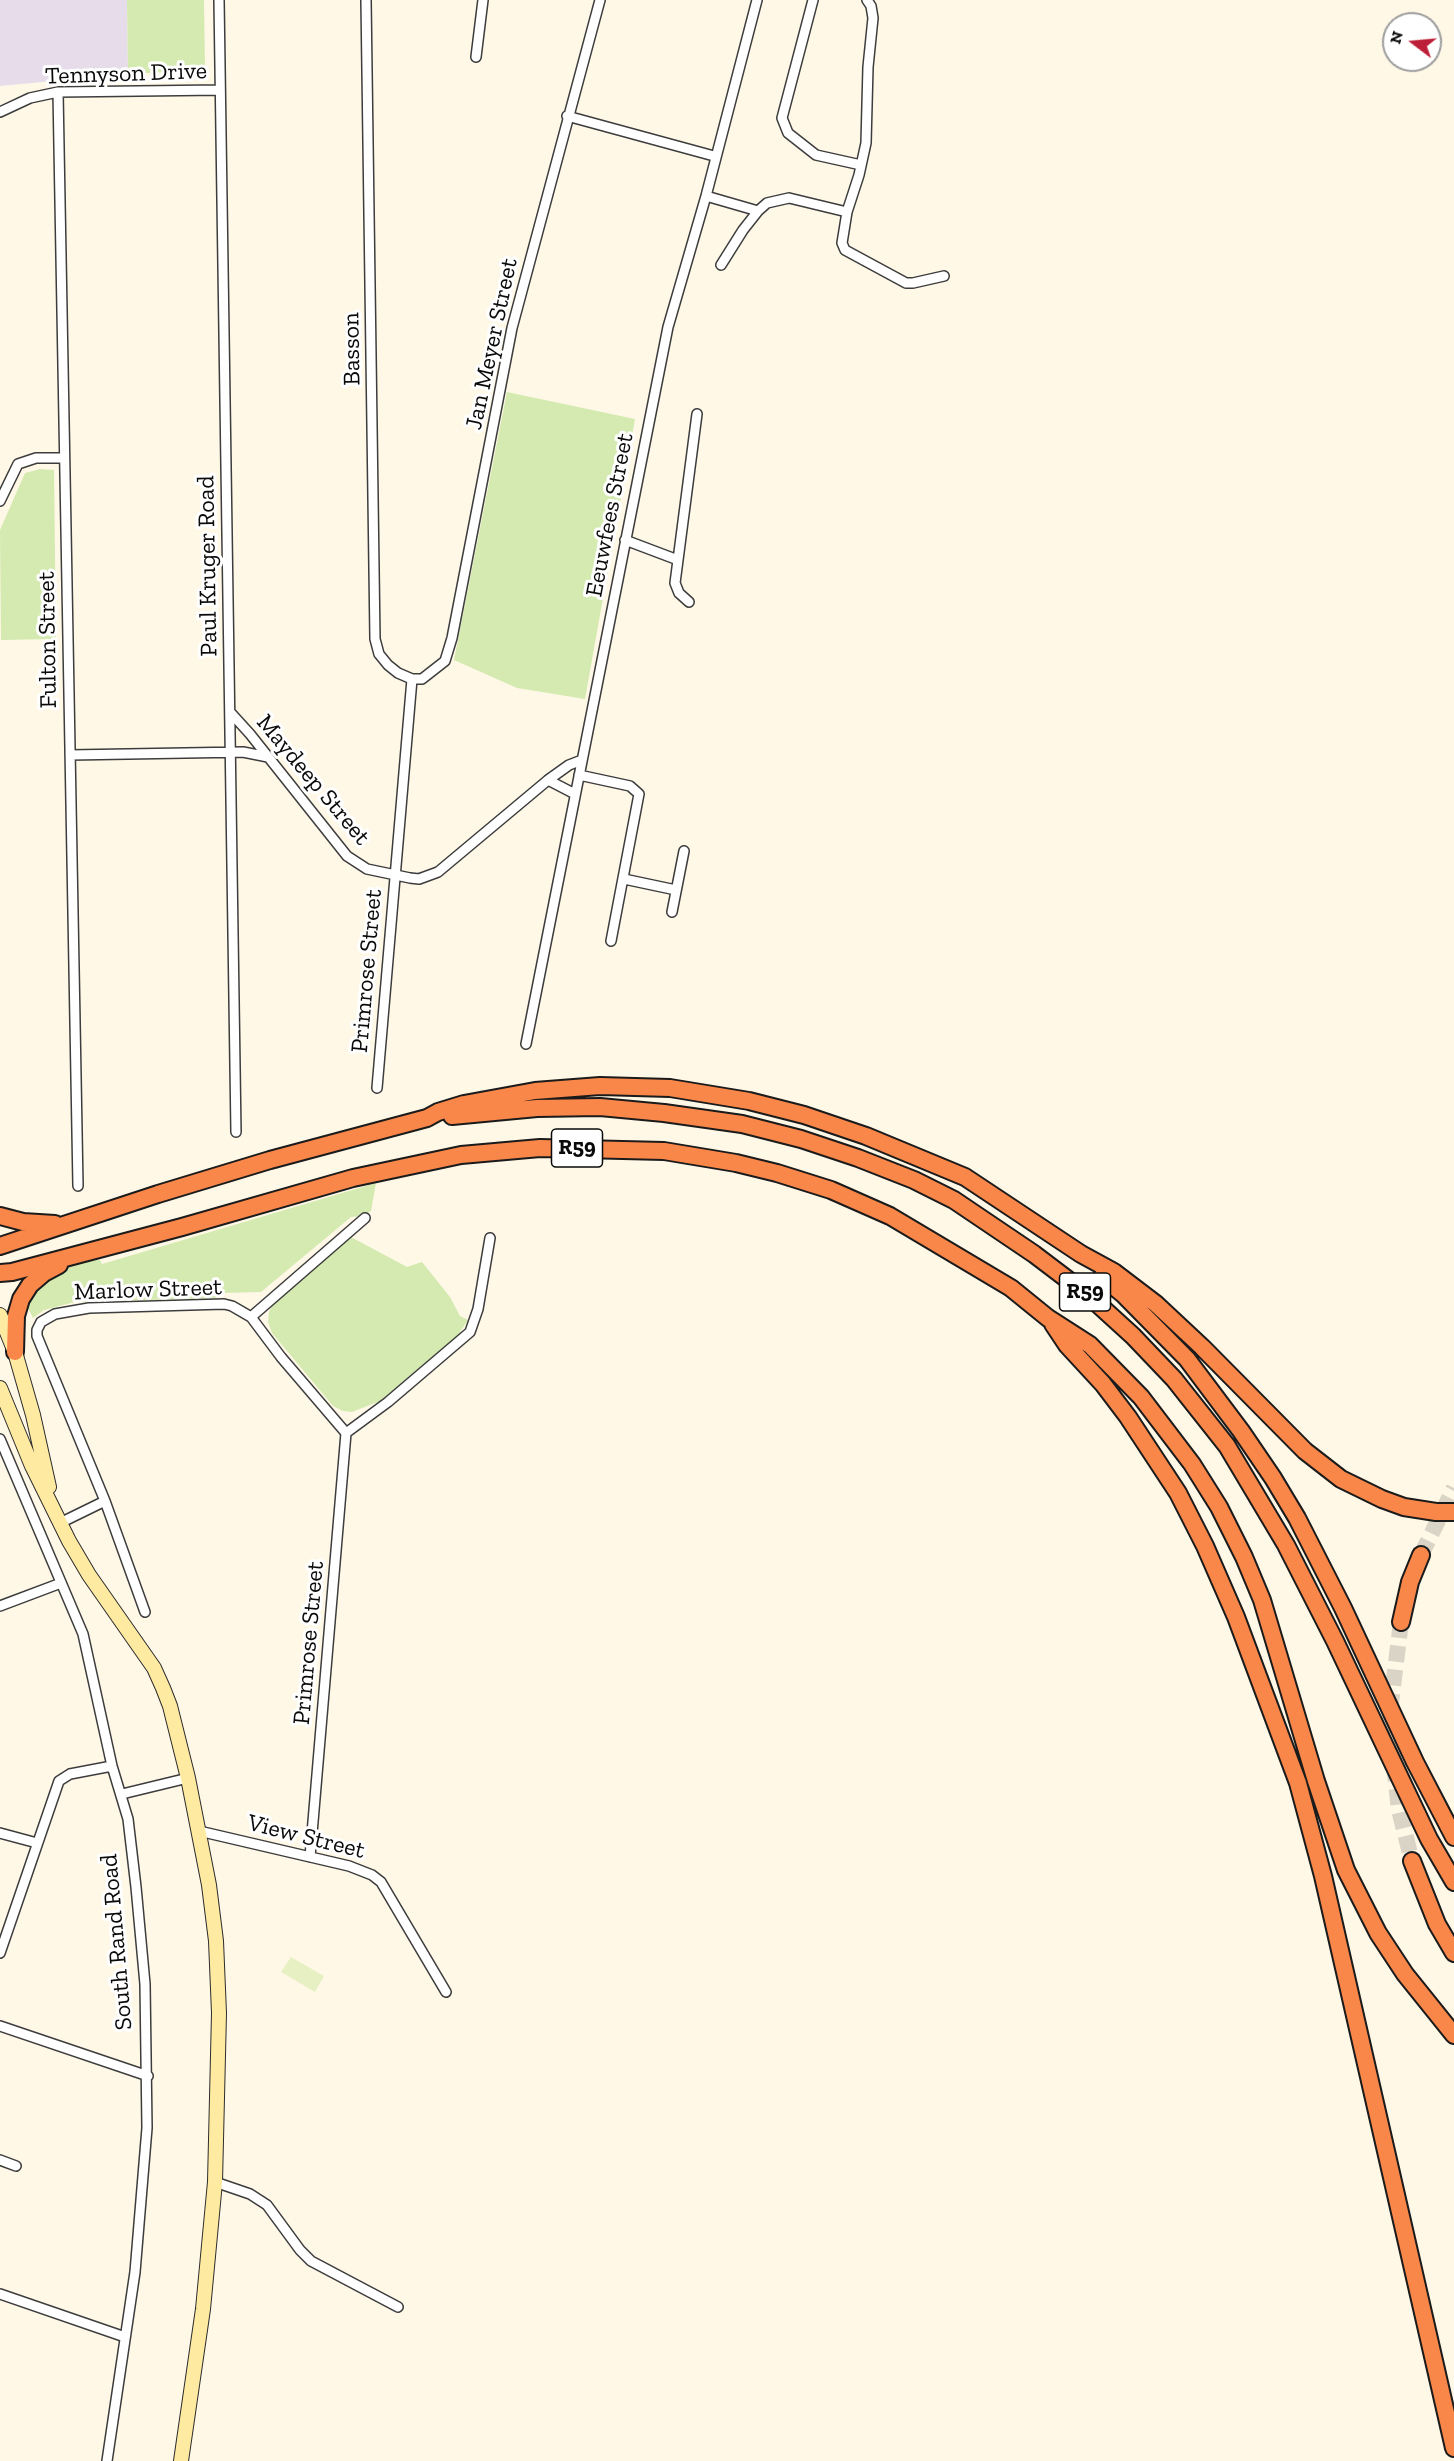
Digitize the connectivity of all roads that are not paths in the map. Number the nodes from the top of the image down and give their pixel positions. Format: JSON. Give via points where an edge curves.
{"nodes":[{"id":1,"x":219,"y":0,"type":"edge"},
{"id":2,"x":366,"y":0,"type":"edge"},
{"id":3,"x":483,"y":0,"type":"edge"},
{"id":4,"x":600,"y":0,"type":"edge"},
{"id":5,"x":757,"y":0,"type":"edge"},
{"id":6,"x":813,"y":0,"type":"edge"},
{"id":7,"x":867,"y":0,"type":"edge"},
{"id":8,"x":476,"y":57,"type":"dead end"},
{"id":9,"x":220,"y":90,"type":"junction"},
{"id":10,"x":58,"y":92,"type":"junction"},
{"id":11,"x":0,"y":112,"type":"edge"},
{"id":12,"x":567,"y":116,"type":"junction"},
{"id":13,"x":714,"y":156,"type":"junction"},
{"id":14,"x":861,"y":165,"type":"junction"},
{"id":15,"x":706,"y":196,"type":"junction"},
{"id":16,"x":758,"y":211,"type":"junction"},
{"id":17,"x":846,"y":212,"type":"junction"},
{"id":18,"x":722,"y":265,"type":"dead end"},
{"id":19,"x":944,"y":276,"type":"dead end"},
{"id":20,"x":697,"y":414,"type":"dead end"},
{"id":21,"x":64,"y":458,"type":"junction"},
{"id":22,"x":0,"y":501,"type":"edge"},
{"id":23,"x":625,"y":540,"type":"junction"},
{"id":24,"x":678,"y":560,"type":"junction"},
{"id":25,"x":689,"y":602,"type":"dead end"},
{"id":26,"x":412,"y":679,"type":"junction"},
{"id":27,"x":230,"y":712,"type":"junction"},
{"id":28,"x":231,"y":753,"type":"junction"},
{"id":29,"x":70,"y":755,"type":"junction"},
{"id":30,"x":268,"y":757,"type":"junction"},
{"id":31,"x":582,"y":760,"type":"junction"},
{"id":32,"x":579,"y":776,"type":"junction"},
{"id":33,"x":548,"y":780,"type":"junction"},
{"id":34,"x":575,"y":794,"type":"junction"},
{"id":35,"x":684,"y":851,"type":"dead end"},
{"id":36,"x":395,"y":876,"type":"junction"},
{"id":37,"x":624,"y":879,"type":"junction"},
{"id":38,"x":676,"y":890,"type":"junction"},
{"id":39,"x":672,"y":912,"type":"dead end"},
{"id":40,"x":611,"y":941,"type":"dead end"},
{"id":41,"x":526,"y":1044,"type":"dead end"},
{"id":42,"x":377,"y":1088,"type":"dead end"},
{"id":43,"x":427,"y":1118,"type":"junction"},
{"id":44,"x":236,"y":1132,"type":"dead end"},
{"id":45,"x":78,"y":1186,"type":"dead end"},
{"id":46,"x":0,"y":1216,"type":"edge"},
{"id":47,"x":365,"y":1218,"type":"dead end"},
{"id":48,"x":68,"y":1225,"type":"junction"},
{"id":49,"x":490,"y":1238,"type":"dead end"},
{"id":50,"x":0,"y":1246,"type":"edge"},
{"id":51,"x":78,"y":1254,"type":"junction"},
{"id":52,"x":1081,"y":1254,"type":"junction"},
{"id":53,"x":0,"y":1273,"type":"edge"},
{"id":54,"x":0,"y":1315,"type":"edge"},
{"id":55,"x":251,"y":1317,"type":"junction"},
{"id":56,"x":1048,"y":1318,"type":"junction"},
{"id":57,"x":15,"y":1352,"type":"junction"},
{"id":58,"x":0,"y":1389,"type":"edge"},
{"id":59,"x":346,"y":1433,"type":"junction"},
{"id":60,"x":0,"y":1439,"type":"edge"},
{"id":61,"x":105,"y":1501,"type":"junction"},
{"id":62,"x":53,"y":1507,"type":"junction"},
{"id":63,"x":1454,"y":1512,"type":"edge"},
{"id":64,"x":60,"y":1523,"type":"junction"},
{"id":65,"x":1421,"y":1555,"type":"tunnel mouth"},
{"id":66,"x":61,"y":1583,"type":"junction"},
{"id":67,"x":0,"y":1606,"type":"edge"},
{"id":68,"x":145,"y":1612,"type":"dead end"},
{"id":69,"x":1401,"y":1622,"type":"tunnel mouth"},
{"id":70,"x":112,"y":1766,"type":"junction"},
{"id":71,"x":188,"y":1778,"type":"junction"},
{"id":72,"x":122,"y":1794,"type":"junction"},
{"id":73,"x":199,"y":1831,"type":"junction"},
{"id":74,"x":0,"y":1833,"type":"edge"},
{"id":75,"x":1454,"y":1837,"type":"edge"},
{"id":76,"x":37,"y":1843,"type":"junction"},
{"id":77,"x":310,"y":1857,"type":"junction"},
{"id":78,"x":1412,"y":1861,"type":"tunnel mouth"},
{"id":79,"x":1454,"y":1882,"type":"edge"},
{"id":80,"x":0,"y":1953,"type":"edge"},
{"id":81,"x":1454,"y":1953,"type":"edge"},
{"id":82,"x":446,"y":1992,"type":"dead end"},
{"id":83,"x":0,"y":2026,"type":"edge"},
{"id":84,"x":1454,"y":2035,"type":"edge"},
{"id":85,"x":148,"y":2076,"type":"junction"},
{"id":86,"x":0,"y":2160,"type":"edge"},
{"id":87,"x":16,"y":2166,"type":"dead end"},
{"id":88,"x":215,"y":2182,"type":"junction"},
{"id":89,"x":0,"y":2294,"type":"edge"},
{"id":90,"x":398,"y":2307,"type":"dead end"},
{"id":91,"x":125,"y":2337,"type":"junction"},
{"id":92,"x":1454,"y":2448,"type":"edge"},
{"id":93,"x":107,"y":2461,"type":"edge"},
{"id":94,"x":181,"y":2461,"type":"edge"}],
"edges":[{"from":1,"to":9,"type":"street","name":"Paul Kruger Road"},
{"from":2,"to":26,"type":"street","name":"Basson","via":[[375,639],[379,654],[388,665]]},
{"from":3,"to":8,"type":"street"},
{"from":4,"to":12,"type":"street","name":"Jan Meyer Street"},
{"from":5,"to":13,"type":"street","name":"Eeuwfees Street"},
{"from":6,"to":14,"type":"street","via":[[782,118],[788,133],[816,155]]},
{"from":7,"to":14,"type":"street","via":[[873,18],[866,143]]},
{"from":9,"to":10,"type":"street","name":"Tennyson Drive"},
{"from":9,"to":27,"type":"street","name":"Paul Kruger Road"},
{"from":10,"to":11,"type":"street","name":"Tennyson Drive","via":[[30,98]]},
{"from":10,"to":21,"type":"street","name":"Fulton Street"},
{"from":12,"to":13,"type":"street"},
{"from":12,"to":26,"type":"street","name":"Jan Meyer Street","via":[[512,328],[452,638],[445,661],[422,679]]},
{"from":13,"to":15,"type":"street","name":"Eeuwfees Street"},
{"from":14,"to":17,"type":"street"},
{"from":15,"to":16,"type":"street"},
{"from":15,"to":23,"type":"street","name":"Eeuwfees Street","via":[[668,327]]},
{"from":16,"to":17,"type":"street","via":[[767,203],[789,198]]},
{"from":16,"to":18,"type":"street"},
{"from":17,"to":19,"type":"street","via":[[842,243],[845,250],[906,283]]},
{"from":20,"to":24,"type":"street"},
{"from":21,"to":22,"type":"street","via":[[36,458],[18,464]]},
{"from":21,"to":29,"type":"street","name":"Fulton Street"},
{"from":23,"to":24,"type":"street"},
{"from":23,"to":31,"type":"street","name":"Eeuwfees Street"},
{"from":24,"to":25,"type":"street","via":[[676,588]]},
{"from":26,"to":36,"type":"street","name":"Primrose Street"},
{"from":27,"to":28,"type":"street","name":"Paul Kruger Road"},
{"from":27,"to":30,"type":"street","name":"Maydeep Street"},
{"from":28,"to":29,"type":"street"},
{"from":28,"to":30,"type":"street"},
{"from":28,"to":44,"type":"street","name":"Paul Kruger Road"},
{"from":29,"to":45,"type":"street","name":"Fulton Street"},
{"from":30,"to":36,"type":"street","name":"Maydeep Street","via":[[347,856],[367,869]]},
{"from":31,"to":32,"type":"street","name":"Eeuwfees Street"},
{"from":31,"to":33,"type":"street","name":"Maydeep Street"},
{"from":32,"to":34,"type":"street","name":"Eeuwfees Street"},
{"from":32,"to":37,"type":"street","via":[[630,786],[639,794]]},
{"from":33,"to":34,"type":"street"},
{"from":33,"to":36,"type":"street","name":"Maydeep Street","via":[[438,872],[419,879]]},
{"from":34,"to":41,"type":"street","name":"Eeuwfees Street"},
{"from":35,"to":38,"type":"street"},
{"from":36,"to":42,"type":"street","name":"Primrose Street"},
{"from":37,"to":38,"type":"street"},
{"from":37,"to":40,"type":"street"},
{"from":38,"to":39,"type":"street"},
{"from":43,"to":48,"type":"highway","number":"R59","via":[[270,1160]]},
{"from":43,"to":52,"type":"highway","via":[[464,1104],[600,1086],[670,1088],[749,1101],[804,1115],[924,1158],[965,1177]]},
{"from":43,"to":79,"type":"highway","number":"R59","via":[[600,1107],[742,1124],[801,1139],[914,1180],[954,1200],[1034,1254],[1133,1336],[1174,1379],[1227,1446],[1286,1545],[1429,1839]]},
{"from":46,"to":48,"type":"highway"},
{"from":47,"to":55,"type":"street"},
{"from":48,"to":50,"type":"highway"},
{"from":49,"to":59,"type":"street","via":[[478,1309],[470,1332]]},
{"from":51,"to":53,"type":"highway"},
{"from":51,"to":56,"type":"highway","number":"R59","via":[[353,1178],[461,1155],[540,1148],[664,1151],[777,1173],[841,1194],[943,1245],[1011,1288]]},
{"from":51,"to":57,"type":"highway","via":[[44,1273],[25,1291],[16,1316]]},
{"from":52,"to":63,"type":"highway","via":[[1114,1272],[1155,1304],[1305,1451],[1341,1479],[1404,1507]]},
{"from":52,"to":75,"type":"highway","via":[[1187,1359],[1273,1478],[1343,1608]]},
{"from":54,"to":57,"type":"main road"},
{"from":55,"to":59,"type":"street"},
{"from":55,"to":61,"type":"street","name":"Marlow Street","via":[[224,1304],[89,1308],[55,1314],[39,1325],[37,1335]]},
{"from":56,"to":84,"type":"highway","number":"R59","via":[[1090,1345],[1141,1397],[1192,1464],[1219,1508],[1262,1600],[1346,1870],[1378,1933]]},
{"from":56,"to":92,"type":"highway","via":[[1128,1417],[1178,1493],[1210,1556],[1273,1712],[1298,1783],[1323,1876]]},
{"from":57,"to":62,"type":"main road"},
{"from":58,"to":62,"type":"main road"},
{"from":59,"to":77,"type":"street","name":"Primrose Street"},
{"from":60,"to":66,"type":"street","name":"South Rand Road"},
{"from":61,"to":64,"type":"street"},
{"from":61,"to":68,"type":"street"},
{"from":62,"to":64,"type":"main road"},
{"from":64,"to":71,"type":"main road","via":[[89,1575],[154,1668],[170,1706]]},
{"from":65,"to":69,"type":"highway"},
{"from":66,"to":67,"type":"street"},
{"from":66,"to":70,"type":"street","name":"South Rand Road","via":[[88,1649]]},
{"from":70,"to":72,"type":"street","name":"South Rand Road"},
{"from":70,"to":76,"type":"street","via":[[70,1774],[59,1781]]},
{"from":71,"to":72,"type":"street"},
{"from":71,"to":73,"type":"main road"},
{"from":72,"to":85,"type":"street","name":"South Rand Road","via":[[145,1984]]},
{"from":73,"to":77,"type":"street","name":"View Street"},
{"from":73,"to":88,"type":"main road","via":[[215,1922],[218,1971]]},
{"from":74,"to":76,"type":"street"},
{"from":76,"to":80,"type":"street"},
{"from":77,"to":82,"type":"street","name":"View Street","via":[[359,1869],[377,1878]]},
{"from":78,"to":81,"type":"highway","via":[[1437,1924]]},
{"from":83,"to":85,"type":"street"},
{"from":85,"to":91,"type":"street","name":"South Rand Road","via":[[142,2204]]},
{"from":86,"to":87,"type":"street"},
{"from":88,"to":90,"type":"street","via":[[250,2194],[267,2205],[311,2261]]},
{"from":88,"to":94,"type":"main road","via":[[203,2309]]},
{"from":89,"to":91,"type":"street"},
{"from":91,"to":93,"type":"street","name":"South Rand Road"}]}
